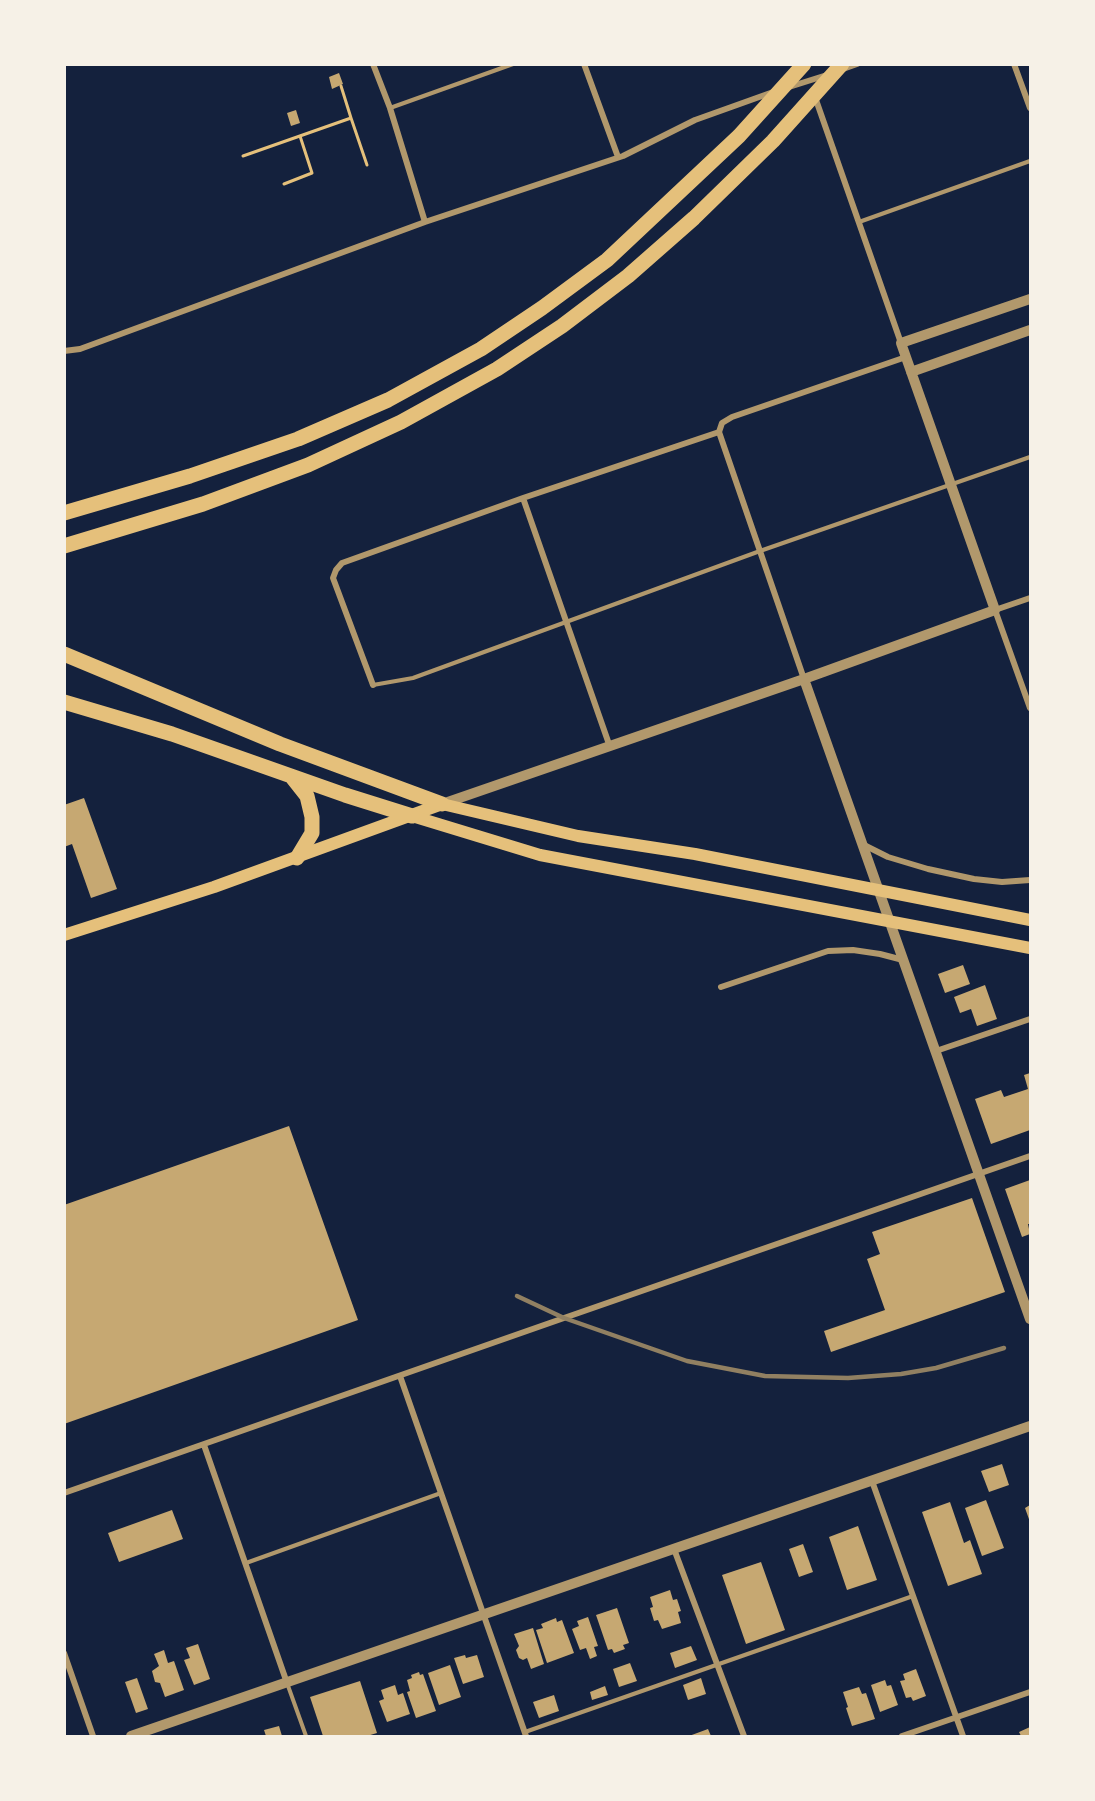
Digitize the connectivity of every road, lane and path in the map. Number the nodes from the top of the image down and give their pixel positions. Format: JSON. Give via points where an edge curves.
{"nodes":[{"id":1,"x":373,"y":64,"type":"edge"},
{"id":2,"x":513,"y":64,"type":"edge"},
{"id":3,"x":584,"y":64,"type":"edge"},
{"id":4,"x":804,"y":64,"type":"edge"},
{"id":5,"x":842,"y":64,"type":"edge"},
{"id":6,"x":857,"y":64,"type":"edge"},
{"id":7,"x":1014,"y":64,"type":"edge"},
{"id":8,"x":810,"y":81,"type":"junction"},
{"id":9,"x":341,"y":86,"type":"dead end"},
{"id":10,"x":390,"y":108,"type":"junction"},
{"id":11,"x":1030,"y":108,"type":"edge"},
{"id":12,"x":351,"y":118,"type":"junction"},
{"id":13,"x":300,"y":136,"type":"junction"},
{"id":14,"x":243,"y":156,"type":"dead end"},
{"id":15,"x":618,"y":157,"type":"junction"},
{"id":16,"x":1030,"y":161,"type":"edge"},
{"id":17,"x":367,"y":165,"type":"dead end"},
{"id":18,"x":284,"y":183,"type":"dead end"},
{"id":19,"x":424,"y":222,"type":"junction"},
{"id":20,"x":859,"y":222,"type":"junction"},
{"id":21,"x":1030,"y":299,"type":"edge"},
{"id":22,"x":1030,"y":330,"type":"edge"},
{"id":23,"x":901,"y":343,"type":"junction"},
{"id":24,"x":64,"y":351,"type":"edge"},
{"id":25,"x":906,"y":357,"type":"junction"},
{"id":26,"x":911,"y":372,"type":"junction"},
{"id":27,"x":719,"y":432,"type":"junction"},
{"id":28,"x":1030,"y":457,"type":"edge"},
{"id":29,"x":951,"y":484,"type":"junction"},
{"id":30,"x":524,"y":498,"type":"junction"},
{"id":31,"x":64,"y":513,"type":"edge"},
{"id":32,"x":64,"y":546,"type":"edge"},
{"id":33,"x":760,"y":551,"type":"junction"},
{"id":34,"x":1030,"y":598,"type":"edge"},
{"id":35,"x":995,"y":610,"type":"junction"},
{"id":36,"x":566,"y":622,"type":"junction"},
{"id":37,"x":64,"y":654,"type":"edge"},
{"id":38,"x":804,"y":679,"type":"junction"},
{"id":39,"x":373,"y":685,"type":"joint"},
{"id":40,"x":64,"y":702,"type":"edge"},
{"id":41,"x":1030,"y":708,"type":"edge"},
{"id":42,"x":610,"y":747,"type":"junction"},
{"id":43,"x":292,"y":777,"type":"junction"},
{"id":44,"x":442,"y":804,"type":"junction"},
{"id":45,"x":412,"y":816,"type":"junction"},
{"id":46,"x":864,"y":844,"type":"junction"},
{"id":47,"x":297,"y":858,"type":"junction"},
{"id":48,"x":1030,"y":880,"type":"edge"},
{"id":49,"x":880,"y":891,"type":"junction"},
{"id":50,"x":1030,"y":920,"type":"edge"},
{"id":51,"x":890,"y":921,"type":"junction"},
{"id":52,"x":64,"y":935,"type":"edge"},
{"id":53,"x":1030,"y":948,"type":"edge"},
{"id":54,"x":903,"y":960,"type":"junction"},
{"id":55,"x":721,"y":987,"type":"dead end"},
{"id":56,"x":1030,"y":1019,"type":"edge"},
{"id":57,"x":936,"y":1051,"type":"junction"},
{"id":58,"x":1030,"y":1156,"type":"edge"},
{"id":59,"x":979,"y":1174,"type":"junction"},
{"id":60,"x":1028,"y":1305,"type":"edge"},
{"id":61,"x":1030,"y":1319,"type":"edge"},
{"id":62,"x":400,"y":1376,"type":"junction"},
{"id":63,"x":1030,"y":1426,"type":"edge"},
{"id":64,"x":204,"y":1445,"type":"junction"},
{"id":65,"x":872,"y":1481,"type":"junction"},
{"id":66,"x":64,"y":1493,"type":"edge"},
{"id":67,"x":441,"y":1493,"type":"junction"},
{"id":68,"x":674,"y":1549,"type":"junction"},
{"id":69,"x":245,"y":1563,"type":"junction"},
{"id":70,"x":913,"y":1596,"type":"junction"},
{"id":71,"x":483,"y":1615,"type":"junction"},
{"id":72,"x":64,"y":1653,"type":"edge"},
{"id":73,"x":717,"y":1666,"type":"junction"},
{"id":74,"x":287,"y":1683,"type":"junction"},
{"id":75,"x":1030,"y":1692,"type":"edge"},
{"id":76,"x":957,"y":1718,"type":"junction"},
{"id":77,"x":525,"y":1734,"type":"edge"},
{"id":78,"x":93,"y":1737,"type":"edge"},
{"id":79,"x":131,"y":1737,"type":"edge"},
{"id":80,"x":306,"y":1737,"type":"edge"},
{"id":81,"x":744,"y":1737,"type":"edge"},
{"id":82,"x":902,"y":1737,"type":"edge"},
{"id":83,"x":963,"y":1737,"type":"edge"}],
"edges":[{"from":1,"to":10,"type":"street"},
{"from":2,"to":10,"type":"lane"},
{"from":3,"to":15,"type":"street"},
{"from":4,"to":8,"type":"street"},
{"from":4,"to":31,"type":"highway","via":[[739,136],[608,260],[481,349],[388,400],[298,438],[190,476]]},
{"from":5,"to":32,"type":"highway","via":[[773,141],[694,218],[628,276],[497,369],[400,422],[308,465],[203,504]]},
{"from":6,"to":8,"type":"street"},
{"from":7,"to":11,"type":"street"},
{"from":8,"to":15,"type":"street","via":[[695,120]]},
{"from":8,"to":20,"type":"street"},
{"from":9,"to":12,"type":"path"},
{"from":10,"to":19,"type":"street"},
{"from":12,"to":13,"type":"path"},
{"from":12,"to":17,"type":"path"},
{"from":13,"to":14,"type":"path"},
{"from":13,"to":18,"type":"path","via":[[312,173]]},
{"from":15,"to":19,"type":"street"},
{"from":16,"to":20,"type":"lane"},
{"from":19,"to":24,"type":"street","via":[[80,349]]},
{"from":20,"to":23,"type":"street"},
{"from":21,"to":23,"type":"street"},
{"from":22,"to":26,"type":"street"},
{"from":23,"to":25,"type":"street"},
{"from":25,"to":26,"type":"street"},
{"from":25,"to":27,"type":"street","via":[[732,417],[722,423]]},
{"from":26,"to":29,"type":"street"},
{"from":27,"to":30,"type":"street"},
{"from":27,"to":33,"type":"street"},
{"from":28,"to":29,"type":"lane"},
{"from":29,"to":33,"type":"lane"},
{"from":29,"to":35,"type":"street"},
{"from":30,"to":36,"type":"street"},
{"from":30,"to":39,"type":"street","via":[[342,563],[336,570],[333,578]]},
{"from":33,"to":36,"type":"lane"},
{"from":33,"to":38,"type":"street"},
{"from":34,"to":35,"type":"street"},
{"from":35,"to":38,"type":"street"},
{"from":35,"to":41,"type":"street"},
{"from":36,"to":39,"type":"lane","via":[[412,678]]},
{"from":36,"to":42,"type":"street"},
{"from":37,"to":44,"type":"highway","via":[[280,744]]},
{"from":38,"to":42,"type":"street"},
{"from":38,"to":46,"type":"street"},
{"from":40,"to":43,"type":"highway","via":[[172,734]]},
{"from":42,"to":44,"type":"street"},
{"from":43,"to":45,"type":"highway"},
{"from":43,"to":47,"type":"highway","via":[[307,796],[312,817],[312,833]]},
{"from":44,"to":45,"type":"main road"},
{"from":44,"to":49,"type":"main road","via":[[578,837],[695,854]]},
{"from":45,"to":47,"type":"main road"},
{"from":45,"to":51,"type":"main road","via":[[540,855]]},
{"from":46,"to":48,"type":"street","via":[[888,857],[928,869],[993,881]]},
{"from":46,"to":49,"type":"street"},
{"from":47,"to":52,"type":"main road"},
{"from":49,"to":50,"type":"main road"},
{"from":49,"to":51,"type":"street"},
{"from":51,"to":53,"type":"main road"},
{"from":51,"to":54,"type":"street"},
{"from":54,"to":55,"type":"street","via":[[853,950],[828,951]]},
{"from":54,"to":57,"type":"street"},
{"from":56,"to":57,"type":"street"},
{"from":57,"to":59,"type":"street"},
{"from":58,"to":59,"type":"street"},
{"from":59,"to":60,"type":"street"},
{"from":59,"to":62,"type":"street"},
{"from":60,"to":61,"type":"street"},
{"from":62,"to":64,"type":"street"},
{"from":62,"to":67,"type":"street"},
{"from":63,"to":65,"type":"street"},
{"from":64,"to":66,"type":"street"},
{"from":64,"to":69,"type":"street"},
{"from":65,"to":68,"type":"street"},
{"from":65,"to":70,"type":"street"},
{"from":67,"to":69,"type":"lane"},
{"from":67,"to":71,"type":"street"},
{"from":68,"to":71,"type":"street"},
{"from":68,"to":73,"type":"street"},
{"from":69,"to":74,"type":"street"},
{"from":70,"to":73,"type":"lane"},
{"from":70,"to":76,"type":"street"},
{"from":71,"to":74,"type":"street"},
{"from":71,"to":77,"type":"street"},
{"from":72,"to":78,"type":"street"},
{"from":73,"to":77,"type":"lane"},
{"from":73,"to":81,"type":"street"},
{"from":74,"to":79,"type":"street"},
{"from":74,"to":80,"type":"lane"},
{"from":75,"to":76,"type":"street"},
{"from":76,"to":82,"type":"street"},
{"from":76,"to":83,"type":"street"}]}
